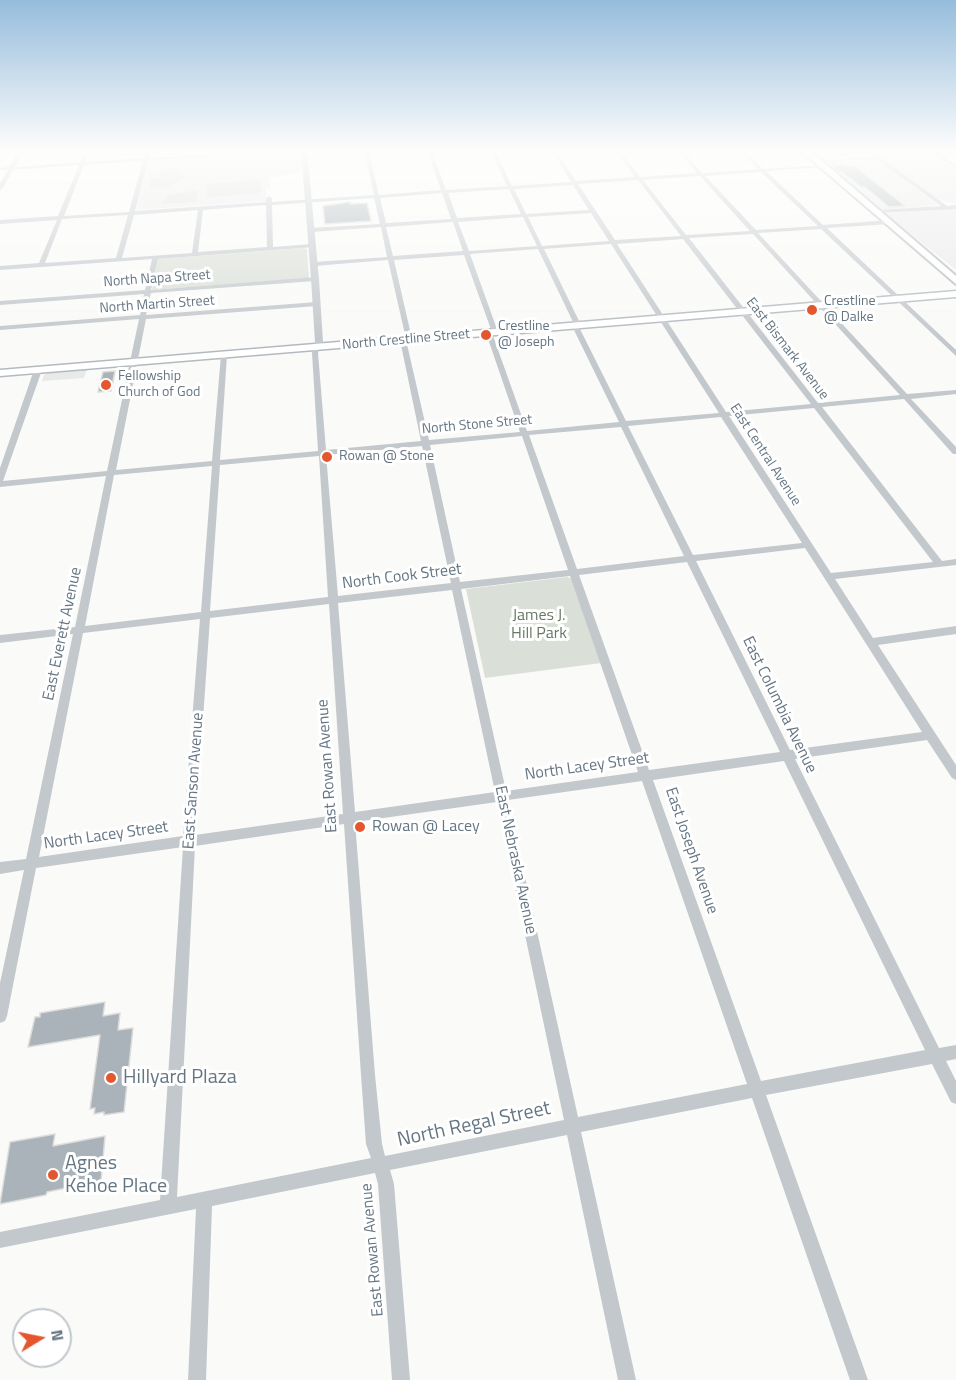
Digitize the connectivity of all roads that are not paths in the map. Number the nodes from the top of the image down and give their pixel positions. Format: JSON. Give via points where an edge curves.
{"nodes":[{"id":1,"x":63,"y":213,"type":"edge"},
{"id":2,"x":125,"y":213,"type":"edge"},
{"id":3,"x":131,"y":213,"type":"edge"},
{"id":4,"x":200,"y":213,"type":"edge"},
{"id":5,"x":269,"y":213,"type":"edge"},
{"id":6,"x":309,"y":213,"type":"edge"},
{"id":7,"x":381,"y":213,"type":"edge"},
{"id":8,"x":452,"y":213,"type":"edge"},
{"id":9,"x":552,"y":213,"type":"edge"},
{"id":10,"x":594,"y":213,"type":"edge"},
{"id":11,"x":665,"y":213,"type":"edge"},
{"id":12,"x":736,"y":213,"type":"edge"},
{"id":13,"x":808,"y":213,"type":"edge"},
{"id":14,"x":880,"y":213,"type":"edge"},
{"id":15,"x":525,"y":215,"type":"junction"},
{"id":16,"x":61,"y":218,"type":"junction"},
{"id":17,"x":454,"y":220,"type":"junction"},
{"id":18,"x":0,"y":222,"type":"edge"},
{"id":19,"x":890,"y":222,"type":"junction"},
{"id":20,"x":383,"y":225,"type":"junction"},
{"id":21,"x":822,"y":227,"type":"junction"},
{"id":22,"x":311,"y":230,"type":"junction"},
{"id":23,"x":899,"y":230,"type":"junction"},
{"id":24,"x":753,"y":232,"type":"junction"},
{"id":25,"x":683,"y":237,"type":"junction"},
{"id":26,"x":612,"y":242,"type":"junction"},
{"id":27,"x":312,"y":246,"type":"junction"},
{"id":28,"x":541,"y":247,"type":"junction"},
{"id":29,"x":270,"y":249,"type":"junction"},
{"id":30,"x":466,"y":253,"type":"junction"},
{"id":31,"x":195,"y":254,"type":"junction"},
{"id":32,"x":155,"y":257,"type":"junction"},
{"id":33,"x":390,"y":258,"type":"junction"},
{"id":34,"x":119,"y":259,"type":"junction"},
{"id":35,"x":314,"y":264,"type":"junction"},
{"id":36,"x":41,"y":265,"type":"junction"},
{"id":37,"x":0,"y":268,"type":"edge"},
{"id":38,"x":956,"y":273,"type":"edge"},
{"id":39,"x":315,"y":279,"type":"junction"},
{"id":40,"x":956,"y":282,"type":"edge"},
{"id":41,"x":148,"y":292,"type":"junction"},
{"id":42,"x":956,"y":294,"type":"edge"},
{"id":43,"x":898,"y":299,"type":"junction"},
{"id":44,"x":0,"y":303,"type":"edge"},
{"id":45,"x":317,"y":304,"type":"junction"},
{"id":46,"x":820,"y":305,"type":"junction"},
{"id":47,"x":742,"y":312,"type":"junction"},
{"id":48,"x":142,"y":318,"type":"junction"},
{"id":49,"x":661,"y":319,"type":"junction"},
{"id":50,"x":576,"y":326,"type":"junction"},
{"id":51,"x":0,"y":328,"type":"edge"},
{"id":52,"x":492,"y":333,"type":"junction"},
{"id":53,"x":406,"y":340,"type":"junction"},
{"id":54,"x":317,"y":347,"type":"junction"},
{"id":55,"x":956,"y":354,"type":"edge"},
{"id":56,"x":224,"y":355,"type":"junction"},
{"id":57,"x":133,"y":362,"type":"junction"},
{"id":58,"x":38,"y":370,"type":"junction"},
{"id":59,"x":0,"y":373,"type":"edge"},
{"id":60,"x":956,"y":392,"type":"edge"},
{"id":61,"x":906,"y":397,"type":"junction"},
{"id":62,"x":815,"y":406,"type":"junction"},
{"id":63,"x":723,"y":415,"type":"junction"},
{"id":64,"x":623,"y":425,"type":"junction"},
{"id":65,"x":526,"y":434,"type":"junction"},
{"id":66,"x":426,"y":443,"type":"junction"},
{"id":67,"x":956,"y":452,"type":"edge"},
{"id":68,"x":322,"y":453,"type":"junction"},
{"id":69,"x":217,"y":464,"type":"junction"},
{"id":70,"x":111,"y":474,"type":"junction"},
{"id":71,"x":0,"y":482,"type":"edge"},
{"id":72,"x":807,"y":545,"type":"junction"},
{"id":73,"x":689,"y":559,"type":"junction"},
{"id":74,"x":956,"y":562,"type":"edge"},
{"id":75,"x":940,"y":564,"type":"junction"},
{"id":76,"x":574,"y":573,"type":"junction"},
{"id":77,"x":828,"y":577,"type":"junction"},
{"id":78,"x":455,"y":586,"type":"junction"},
{"id":79,"x":333,"y":600,"type":"junction"},
{"id":80,"x":206,"y":615,"type":"junction"},
{"id":81,"x":80,"y":630,"type":"junction"},
{"id":82,"x":956,"y":630,"type":"edge"},
{"id":83,"x":0,"y":639,"type":"edge"},
{"id":84,"x":870,"y":642,"type":"junction"},
{"id":85,"x":930,"y":735,"type":"junction"},
{"id":86,"x":786,"y":755,"type":"junction"},
{"id":87,"x":647,"y":775,"type":"junction"},
{"id":88,"x":956,"y":775,"type":"edge"},
{"id":89,"x":501,"y":796,"type":"junction"},
{"id":90,"x":348,"y":818,"type":"junction"},
{"id":91,"x":189,"y":841,"type":"junction"},
{"id":92,"x":31,"y":864,"type":"junction"},
{"id":93,"x":0,"y":868,"type":"edge"},
{"id":94,"x":0,"y":1016,"type":"edge"},
{"id":95,"x":956,"y":1052,"type":"edge"},
{"id":96,"x":936,"y":1056,"type":"junction"},
{"id":97,"x":758,"y":1089,"type":"junction"},
{"id":98,"x":956,"y":1097,"type":"edge"},
{"id":99,"x":573,"y":1126,"type":"junction"},
{"id":100,"x":380,"y":1165,"type":"junction"},
{"id":101,"x":204,"y":1200,"type":"junction"},
{"id":102,"x":168,"y":1207,"type":"junction"},
{"id":103,"x":0,"y":1240,"type":"edge"},
{"id":104,"x":197,"y":1380,"type":"edge"},
{"id":105,"x":400,"y":1380,"type":"edge"},
{"id":106,"x":627,"y":1380,"type":"edge"},
{"id":107,"x":860,"y":1380,"type":"edge"}],
"edges":[{"from":1,"to":16,"type":"street"},
{"from":2,"to":16,"type":"street"},
{"from":3,"to":34,"type":"street"},
{"from":4,"to":31,"type":"street"},
{"from":5,"to":29,"type":"street"},
{"from":6,"to":22,"type":"street","name":"East Rowan Avenue"},
{"from":7,"to":20,"type":"street","name":"East Nebraska Avenue"},
{"from":8,"to":17,"type":"street","name":"East Joseph Avenue"},
{"from":9,"to":15,"type":"street"},
{"from":10,"to":26,"type":"street","name":"East Central Avenue"},
{"from":11,"to":25,"type":"street","name":"East Bismark Avenue"},
{"from":12,"to":24,"type":"street"},
{"from":13,"to":21,"type":"street"},
{"from":14,"to":19,"type":"main road"},
{"from":15,"to":17,"type":"street"},
{"from":15,"to":28,"type":"street","name":"East Columbia Avenue"},
{"from":16,"to":18,"type":"street"},
{"from":16,"to":36,"type":"street"},
{"from":17,"to":20,"type":"street"},
{"from":17,"to":30,"type":"street","name":"East Joseph Avenue"},
{"from":19,"to":21,"type":"street"},
{"from":19,"to":23,"type":"main road"},
{"from":20,"to":22,"type":"street"},
{"from":20,"to":33,"type":"street","name":"East Nebraska Avenue"},
{"from":21,"to":24,"type":"street"},
{"from":21,"to":43,"type":"street"},
{"from":22,"to":27,"type":"street","name":"East Rowan Avenue"},
{"from":23,"to":38,"type":"main road"},
{"from":23,"to":40,"type":"main road"},
{"from":24,"to":25,"type":"street"},
{"from":24,"to":46,"type":"street"},
{"from":25,"to":26,"type":"street"},
{"from":25,"to":47,"type":"street","name":"East Bismark Avenue"},
{"from":26,"to":28,"type":"street"},
{"from":26,"to":49,"type":"street","name":"East Central Avenue"},
{"from":27,"to":29,"type":"street"},
{"from":27,"to":35,"type":"street","name":"East Rowan Avenue"},
{"from":28,"to":30,"type":"street"},
{"from":28,"to":50,"type":"street","name":"East Columbia Avenue"},
{"from":29,"to":31,"type":"street"},
{"from":30,"to":33,"type":"street"},
{"from":30,"to":52,"type":"street","name":"East Joseph Avenue"},
{"from":31,"to":32,"type":"street"},
{"from":32,"to":34,"type":"street"},
{"from":32,"to":41,"type":"street","name":"East Everett Avenue"},
{"from":33,"to":35,"type":"street"},
{"from":33,"to":53,"type":"street","name":"East Nebraska Avenue"},
{"from":34,"to":36,"type":"street"},
{"from":35,"to":39,"type":"street","name":"East Rowan Avenue"},
{"from":36,"to":37,"type":"street"},
{"from":39,"to":41,"type":"street","name":"North Napa Street"},
{"from":39,"to":45,"type":"street","name":"East Rowan Avenue"},
{"from":41,"to":44,"type":"street","name":"North Napa Street"},
{"from":41,"to":48,"type":"street","name":"East Everett Avenue"},
{"from":42,"to":43,"type":"main road","name":"North Crestline Street"},
{"from":43,"to":46,"type":"main road","name":"North Crestline Street"},
{"from":43,"to":55,"type":"street"},
{"from":45,"to":48,"type":"street","name":"North Martin Street"},
{"from":45,"to":54,"type":"street","name":"East Rowan Avenue"},
{"from":46,"to":47,"type":"main road","name":"North Crestline Street"},
{"from":46,"to":61,"type":"street"},
{"from":47,"to":49,"type":"main road","name":"North Crestline Street"},
{"from":47,"to":62,"type":"street","name":"East Bismark Avenue"},
{"from":48,"to":51,"type":"street","name":"North Martin Street"},
{"from":48,"to":57,"type":"street","name":"East Everett Avenue"},
{"from":49,"to":50,"type":"main road","name":"North Crestline Street"},
{"from":49,"to":63,"type":"street","name":"East Central Avenue"},
{"from":50,"to":52,"type":"main road","name":"North Crestline Street"},
{"from":50,"to":64,"type":"street","name":"East Columbia Avenue"},
{"from":52,"to":53,"type":"main road","name":"North Crestline Street"},
{"from":52,"to":65,"type":"street","name":"East Joseph Avenue"},
{"from":53,"to":54,"type":"main road","name":"North Crestline Street"},
{"from":53,"to":66,"type":"street","name":"East Nebraska Avenue"},
{"from":54,"to":56,"type":"main road","name":"North Crestline Street"},
{"from":54,"to":68,"type":"street","name":"East Rowan Avenue"},
{"from":56,"to":57,"type":"main road","name":"North Crestline Street"},
{"from":56,"to":69,"type":"street","name":"East Sanson Avenue"},
{"from":57,"to":58,"type":"main road","name":"North Crestline Street"},
{"from":57,"to":70,"type":"street","name":"East Everett Avenue"},
{"from":58,"to":59,"type":"main road","name":"North Crestline Street"},
{"from":58,"to":71,"type":"street"},
{"from":60,"to":61,"type":"street","name":"North Stone Street"},
{"from":61,"to":62,"type":"street","name":"North Stone Street"},
{"from":61,"to":67,"type":"street"},
{"from":62,"to":63,"type":"street","name":"North Stone Street"},
{"from":62,"to":75,"type":"street","name":"East Bismark Avenue"},
{"from":63,"to":64,"type":"street","name":"North Stone Street"},
{"from":63,"to":72,"type":"street","name":"East Central Avenue"},
{"from":64,"to":65,"type":"street","name":"North Stone Street"},
{"from":64,"to":73,"type":"street","name":"East Columbia Avenue"},
{"from":65,"to":66,"type":"street","name":"North Stone Street"},
{"from":65,"to":76,"type":"street","name":"East Joseph Avenue"},
{"from":66,"to":68,"type":"street","name":"North Stone Street"},
{"from":66,"to":78,"type":"street","name":"East Nebraska Avenue"},
{"from":68,"to":69,"type":"street","name":"North Stone Street"},
{"from":68,"to":79,"type":"street","name":"East Rowan Avenue"},
{"from":69,"to":70,"type":"street","name":"North Stone Street"},
{"from":69,"to":80,"type":"street","name":"East Sanson Avenue"},
{"from":70,"to":71,"type":"street","name":"North Stone Street"},
{"from":70,"to":81,"type":"street","name":"East Everett Avenue"},
{"from":72,"to":73,"type":"street","name":"North Cook Street"},
{"from":72,"to":77,"type":"street","name":"East Central Avenue"},
{"from":73,"to":76,"type":"street","name":"North Cook Street"},
{"from":73,"to":86,"type":"street","name":"East Columbia Avenue"},
{"from":74,"to":75,"type":"street"},
{"from":75,"to":77,"type":"street"},
{"from":76,"to":78,"type":"street","name":"North Cook Street"},
{"from":76,"to":87,"type":"street","name":"East Joseph Avenue"},
{"from":77,"to":84,"type":"street","name":"East Central Avenue"},
{"from":78,"to":79,"type":"street","name":"North Cook Street"},
{"from":78,"to":89,"type":"street","name":"East Nebraska Avenue"},
{"from":79,"to":80,"type":"street","name":"North Cook Street"},
{"from":79,"to":90,"type":"street","name":"East Rowan Avenue"},
{"from":80,"to":81,"type":"street","name":"North Cook Street"},
{"from":80,"to":91,"type":"street","name":"East Sanson Avenue"},
{"from":81,"to":83,"type":"street","name":"North Cook Street"},
{"from":81,"to":92,"type":"street","name":"East Everett Avenue"},
{"from":82,"to":84,"type":"street"},
{"from":84,"to":85,"type":"street","name":"East Central Avenue"},
{"from":85,"to":86,"type":"street","name":"North Lacey Street"},
{"from":85,"to":88,"type":"street","name":"East Central Avenue"},
{"from":86,"to":87,"type":"street","name":"North Lacey Street"},
{"from":86,"to":96,"type":"street","name":"East Columbia Avenue"},
{"from":87,"to":89,"type":"street","name":"North Lacey Street"},
{"from":87,"to":97,"type":"street","name":"East Joseph Avenue"},
{"from":89,"to":90,"type":"street","name":"North Lacey Street"},
{"from":89,"to":99,"type":"street","name":"East Nebraska Avenue"},
{"from":90,"to":91,"type":"street","name":"North Lacey Street"},
{"from":90,"to":100,"type":"street","name":"East Rowan Avenue","via":[[374,1144]]},
{"from":91,"to":92,"type":"street","name":"North Lacey Street"},
{"from":91,"to":102,"type":"street","name":"East Sanson Avenue"},
{"from":92,"to":93,"type":"street","name":"North Lacey Street"},
{"from":92,"to":94,"type":"street","name":"East Everett Avenue"},
{"from":95,"to":96,"type":"street","name":"North Regal Street"},
{"from":96,"to":97,"type":"street","name":"North Regal Street"},
{"from":96,"to":98,"type":"street","name":"East Columbia Avenue"},
{"from":97,"to":99,"type":"street","name":"North Regal Street"},
{"from":97,"to":107,"type":"street","name":"East Joseph Avenue"},
{"from":99,"to":100,"type":"street","name":"North Regal Street"},
{"from":99,"to":106,"type":"street","name":"East Nebraska Avenue"},
{"from":100,"to":101,"type":"street","name":"North Regal Street"},
{"from":100,"to":105,"type":"street","name":"East Rowan Avenue","via":[[386,1184]]},
{"from":101,"to":102,"type":"street","name":"North Regal Street"},
{"from":101,"to":104,"type":"street"},
{"from":102,"to":103,"type":"street","name":"North Regal Street"}]}
